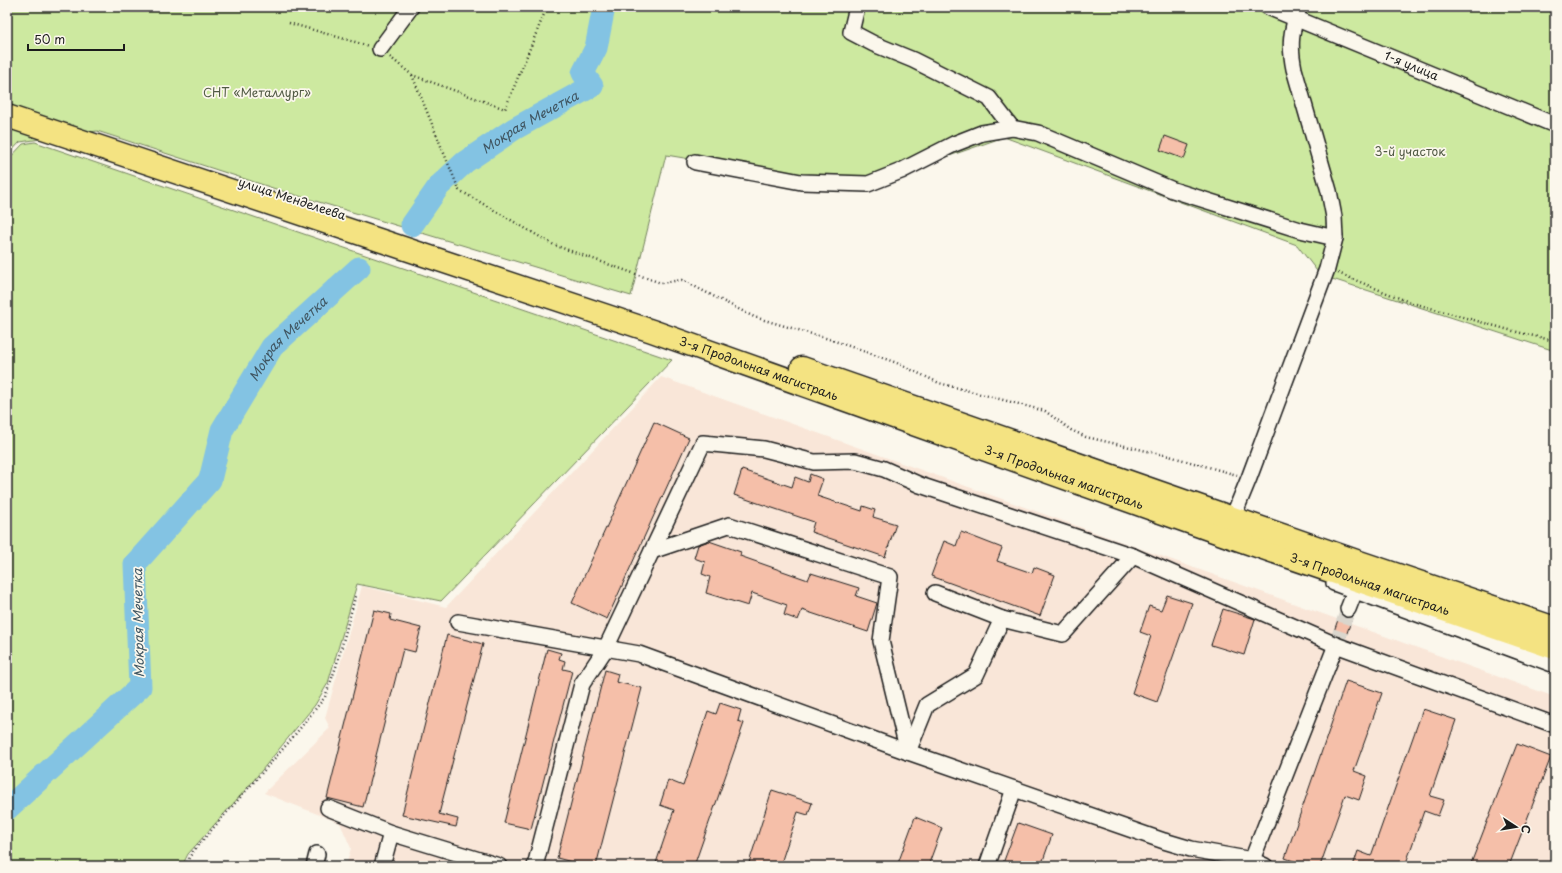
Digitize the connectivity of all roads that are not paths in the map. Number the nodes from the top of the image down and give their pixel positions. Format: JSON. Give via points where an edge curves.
{"nodes":[{"id":1,"x":412,"y":7,"type":"edge"},
{"id":2,"x":857,"y":7,"type":"edge"},
{"id":3,"x":1268,"y":7,"type":"edge"},
{"id":4,"x":1297,"y":12,"type":"edge"},
{"id":5,"x":380,"y":49,"type":"road end"},
{"id":6,"x":7,"y":105,"type":"edge"},
{"id":7,"x":7,"y":116,"type":"edge"},
{"id":8,"x":1555,"y":125,"type":"edge"},
{"id":9,"x":1012,"y":128,"type":"junction"},
{"id":10,"x":695,"y":162,"type":"dead end"},
{"id":11,"x":1334,"y":238,"type":"junction"},
{"id":12,"x":576,"y":299,"type":"junction"},
{"id":13,"x":1233,"y":517,"type":"junction"},
{"id":14,"x":652,"y":551,"type":"junction"},
{"id":15,"x":1134,"y":556,"type":"junction"},
{"id":16,"x":1305,"y":572,"type":"dead end"},
{"id":17,"x":1355,"y":591,"type":"junction"},
{"id":18,"x":935,"y":593,"type":"dead end"},
{"id":19,"x":1348,"y":609,"type":"tunnel mouth"},
{"id":20,"x":1002,"y":619,"type":"junction"},
{"id":21,"x":458,"y":622,"type":"dead end"},
{"id":22,"x":1555,"y":628,"type":"edge"},
{"id":23,"x":1336,"y":645,"type":"junction"},
{"id":24,"x":606,"y":648,"type":"junction"},
{"id":25,"x":1555,"y":648,"type":"edge"},
{"id":26,"x":1555,"y":665,"type":"edge"},
{"id":27,"x":1555,"y":726,"type":"edge"},
{"id":28,"x":908,"y":752,"type":"junction"},
{"id":29,"x":1014,"y":789,"type":"junction"},
{"id":30,"x":328,"y":808,"type":"dead end"},
{"id":31,"x":391,"y":833,"type":"junction"},
{"id":32,"x":1258,"y":863,"type":"edge"},
{"id":33,"x":382,"y":866,"type":"edge"},
{"id":34,"x":499,"y":866,"type":"edge"},
{"id":35,"x":534,"y":866,"type":"edge"},
{"id":36,"x":987,"y":866,"type":"edge"}],
"edges":[{"from":1,"to":5,"type":"street"},
{"from":2,"to":9,"type":"street","via":[[851,32],[989,98]]},
{"from":3,"to":4,"type":"street","name":"1-я улица"},
{"from":4,"to":8,"type":"street","name":"1-я улица"},
{"from":4,"to":11,"type":"street","via":[[1290,47],[1291,56],[1329,191],[1334,217]]},
{"from":6,"to":12,"type":"highway","name":"улица Менделеева"},
{"from":7,"to":12,"type":"highway","name":"улица Менделеева"},
{"from":9,"to":10,"type":"street","via":[[982,133],[868,184],[801,182]]},
{"from":9,"to":11,"type":"street","via":[[1038,133],[1173,190],[1300,230]]},
{"from":11,"to":13,"type":"street","via":[[1326,268]]},
{"from":12,"to":13,"type":"highway","name":"3-я Продольная магистраль","via":[[901,402]]},
{"from":12,"to":25,"type":"highway","name":"3-я Продольная магистраль","via":[[652,331],[1226,535]]},
{"from":13,"to":22,"type":"highway","name":"3-я Продольная магистраль"},
{"from":14,"to":15,"type":"street","via":[[703,443],[764,448],[814,462],[855,461]]},
{"from":14,"to":24,"type":"street"},
{"from":14,"to":28,"type":"street","via":[[729,525],[890,577],[881,641]]},
{"from":15,"to":20,"type":"street","via":[[1063,634]]},
{"from":15,"to":23,"type":"street"},
{"from":16,"to":17,"type":"street"},
{"from":17,"to":19,"type":"street"},
{"from":17,"to":26,"type":"street"},
{"from":18,"to":20,"type":"street"},
{"from":20,"to":28,"type":"street","via":[[976,675],[927,705]]},
{"from":21,"to":24,"type":"street"},
{"from":23,"to":27,"type":"street"},
{"from":23,"to":32,"type":"street"},
{"from":24,"to":28,"type":"street","via":[[639,654]]},
{"from":24,"to":35,"type":"street","via":[[582,684]]},
{"from":28,"to":29,"type":"street"},
{"from":29,"to":32,"type":"street","via":[[1164,841]]},
{"from":29,"to":36,"type":"street"},
{"from":30,"to":31,"type":"street"},
{"from":31,"to":33,"type":"street"},
{"from":31,"to":34,"type":"street"}]}
